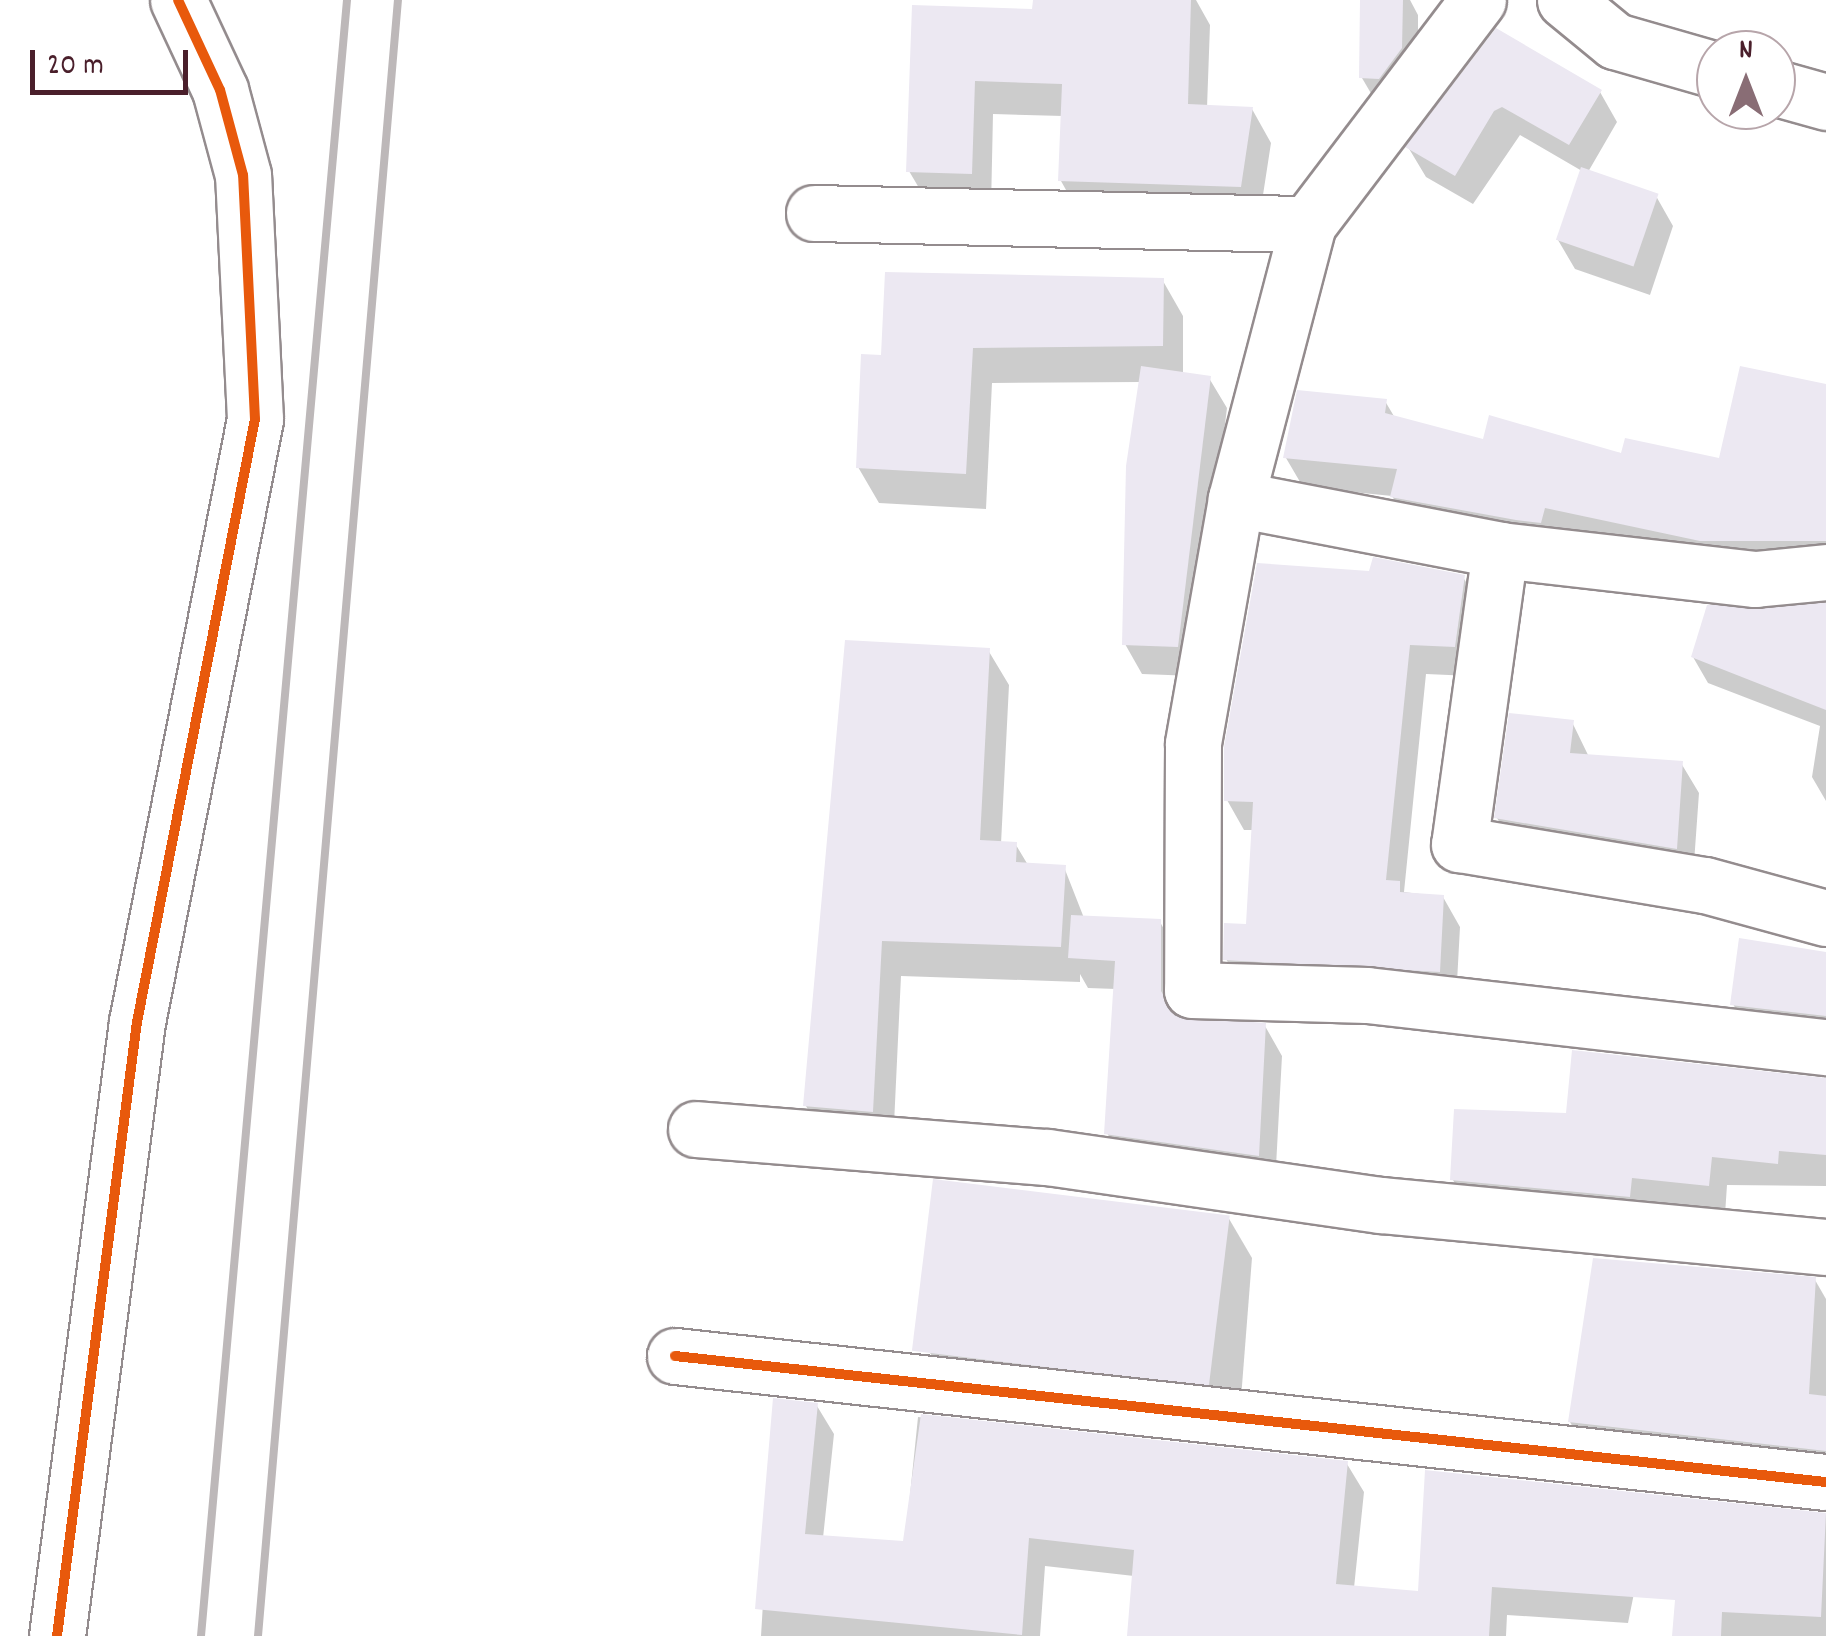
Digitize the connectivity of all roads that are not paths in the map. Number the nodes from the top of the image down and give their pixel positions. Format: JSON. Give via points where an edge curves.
{"nodes":[{"id":1,"x":178,"y":0,"type":"edge"},
{"id":2,"x":1478,"y":0,"type":"edge"},
{"id":3,"x":1565,"y":0,"type":"edge"},
{"id":4,"x":1696,"y":64,"type":"edge"},
{"id":5,"x":1796,"y":94,"type":"edge"},
{"id":6,"x":1826,"y":102,"type":"edge"},
{"id":7,"x":814,"y":213,"type":"dead end"},
{"id":8,"x":1308,"y":224,"type":"junction"},
{"id":9,"x":1236,"y":499,"type":"junction"},
{"id":10,"x":1500,"y":550,"type":"junction"},
{"id":11,"x":1826,"y":572,"type":"edge"},
{"id":12,"x":1826,"y":918,"type":"edge"},
{"id":13,"x":1826,"y":1047,"type":"edge"},
{"id":14,"x":696,"y":1130,"type":"dead end"},
{"id":15,"x":1826,"y":1247,"type":"edge"},
{"id":16,"x":674,"y":1356,"type":"dead end"},
{"id":17,"x":1826,"y":1482,"type":"edge"},
{"id":18,"x":57,"y":1636,"type":"edge"}],
"edges":[{"from":1,"to":18,"type":"street","via":[[220,90],[243,175],[255,419],[138,1022]]},
{"from":2,"to":8,"type":"street"},
{"from":3,"to":4,"type":"street","via":[[1615,41]]},
{"from":5,"to":6,"type":"street"},
{"from":7,"to":8,"type":"street"},
{"from":8,"to":9,"type":"street"},
{"from":9,"to":10,"type":"street"},
{"from":9,"to":13,"type":"street","via":[[1193,744],[1192,990],[1367,995]]},
{"from":10,"to":11,"type":"street","via":[[1756,578]]},
{"from":10,"to":12,"type":"street","via":[[1458,844],[1706,885]]},
{"from":14,"to":15,"type":"street","via":[[1047,1158],[1381,1206]]},
{"from":16,"to":17,"type":"street"}]}
